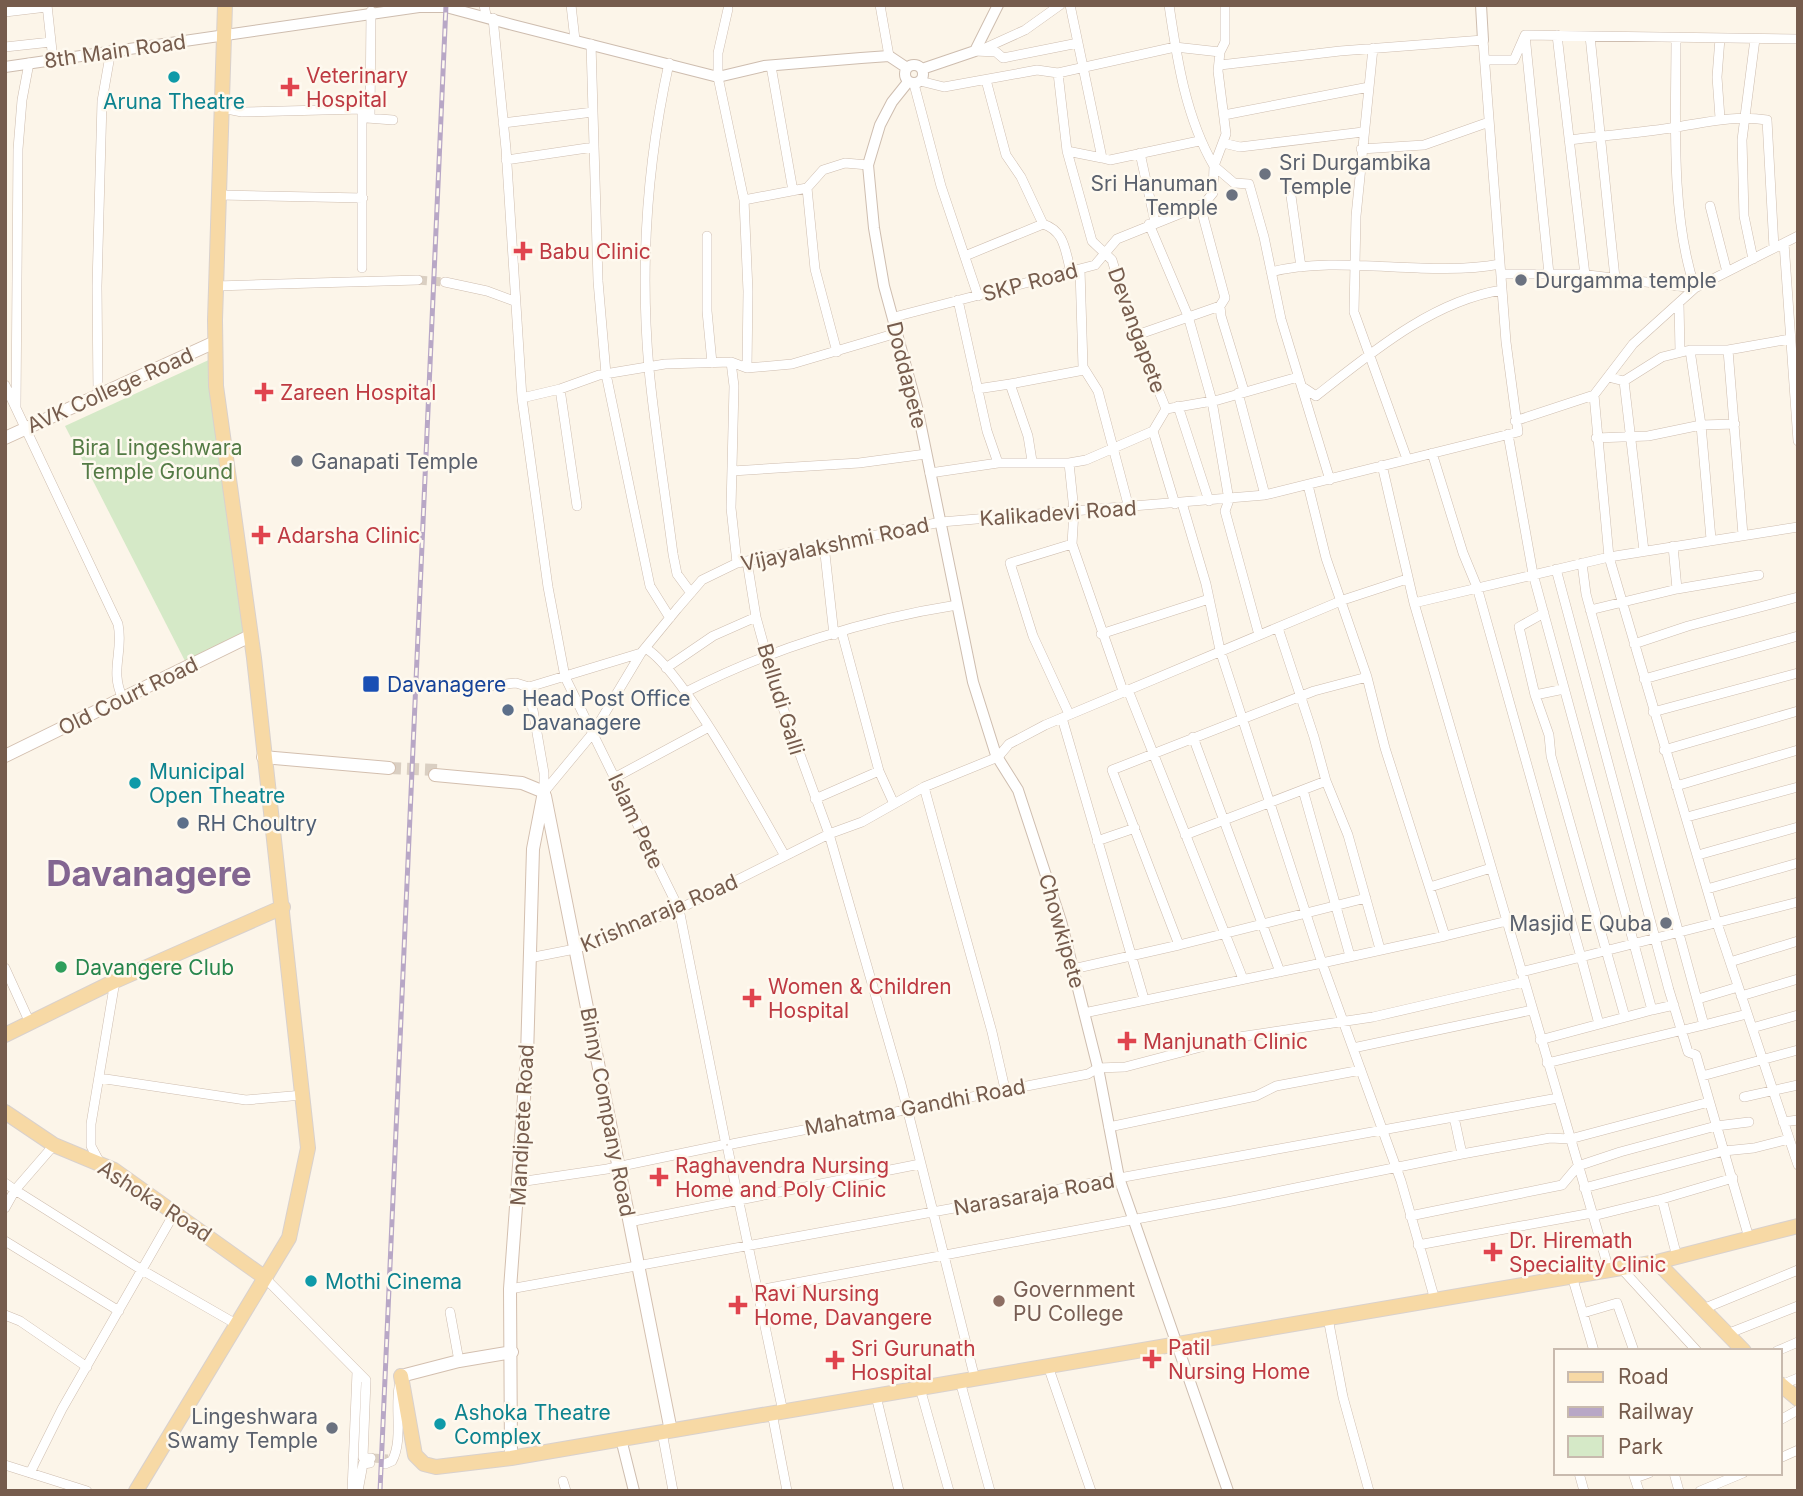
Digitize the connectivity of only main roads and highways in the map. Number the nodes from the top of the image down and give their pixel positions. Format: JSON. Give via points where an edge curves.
{"nodes":[{"id":1,"x":225,"y":5,"type":"edge"},
{"id":2,"x":215,"y":342,"type":"junction"},
{"id":3,"x":5,"y":438,"type":"edge"},
{"id":4,"x":250,"y":636,"type":"junction"},
{"id":5,"x":5,"y":756,"type":"edge"},
{"id":6,"x":263,"y":759,"type":"junction"},
{"id":7,"x":388,"y":770,"type":"tunnel mouth"},
{"id":8,"x":436,"y":772,"type":"tunnel mouth"},
{"id":9,"x":545,"y":790,"type":"junction"},
{"id":10,"x":283,"y":907,"type":"junction"},
{"id":11,"x":5,"y":1035,"type":"edge"},
{"id":12,"x":5,"y":1112,"type":"edge"},
{"id":13,"x":1798,"y":1226,"type":"edge"},
{"id":14,"x":1657,"y":1262,"type":"junction"},
{"id":15,"x":264,"y":1277,"type":"junction"},
{"id":16,"x":1742,"y":1349,"type":"edge"},
{"id":17,"x":512,"y":1352,"type":"junction"},
{"id":18,"x":401,"y":1378,"type":"joint"},
{"id":19,"x":1782,"y":1385,"type":"edge"},
{"id":20,"x":1798,"y":1399,"type":"edge"},
{"id":21,"x":666,"y":1432,"type":"junction"},
{"id":22,"x":511,"y":1458,"type":"junction"},
{"id":23,"x":136,"y":1491,"type":"edge"}],
"edges":[{"from":1,"to":2,"type":"main road"},
{"from":2,"to":3,"type":"main road","name":"AVK College Road"},
{"from":2,"to":4,"type":"main road","via":[[220,429]]},
{"from":4,"to":5,"type":"main road","name":"Old Court Road"},
{"from":4,"to":6,"type":"main road"},
{"from":6,"to":7,"type":"main road"},
{"from":6,"to":10,"type":"main road"},
{"from":8,"to":9,"type":"main road"},
{"from":9,"to":17,"type":"main road","name":"Mandipete Road","via":[[533,849],[510,1289]]},
{"from":9,"to":21,"type":"main road","name":"Binny Company Road"},
{"from":10,"to":11,"type":"main road"},
{"from":10,"to":15,"type":"main road","via":[[308,1149],[289,1238]]},
{"from":12,"to":15,"type":"main road","name":"Ashoka Road","via":[[54,1145],[99,1161]]},
{"from":13,"to":14,"type":"main road"},
{"from":14,"to":16,"type":"main road"},
{"from":14,"to":21,"type":"main road"},
{"from":15,"to":23,"type":"main road"},
{"from":17,"to":18,"type":"main road"},
{"from":17,"to":22,"type":"main road","name":"Mandipete Road"},
{"from":18,"to":22,"type":"main road","via":[[411,1441],[424,1464],[436,1467]]},
{"from":19,"to":20,"type":"main road"},
{"from":21,"to":22,"type":"main road"}]}
